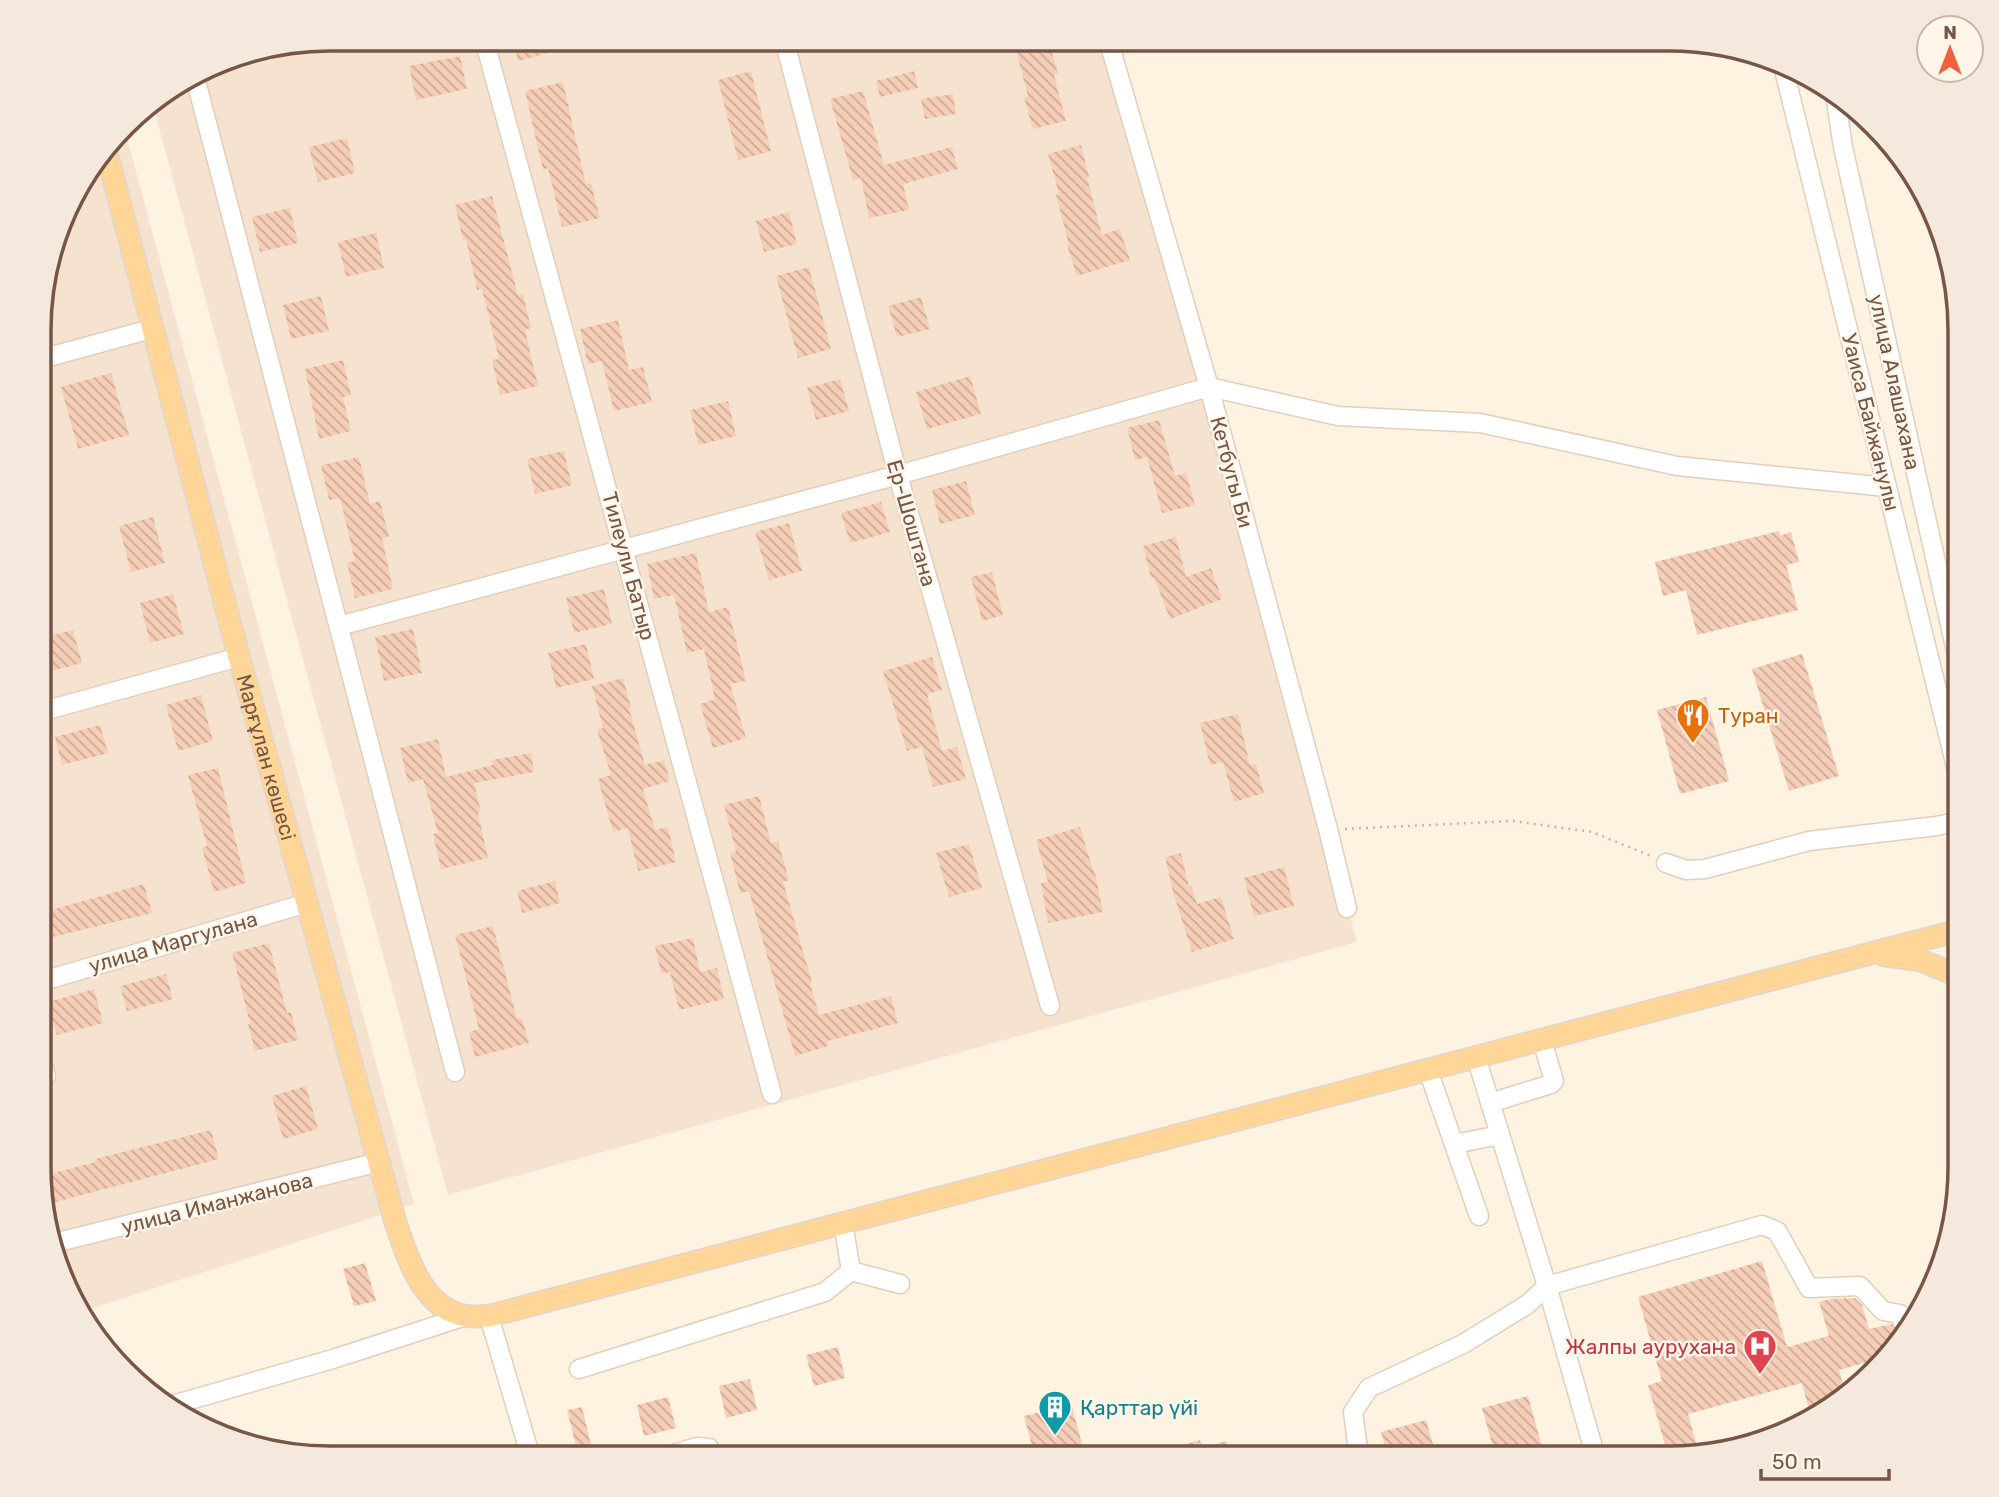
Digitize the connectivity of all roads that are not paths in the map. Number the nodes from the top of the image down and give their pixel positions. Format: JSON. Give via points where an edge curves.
{"nodes":[{"id":1,"x":488,"y":51,"type":"edge"},
{"id":2,"x":786,"y":51,"type":"edge"},
{"id":3,"x":1111,"y":51,"type":"edge"},
{"id":4,"x":1786,"y":77,"type":"edge"},
{"id":5,"x":197,"y":85,"type":"edge"},
{"id":6,"x":1837,"y":107,"type":"edge"},
{"id":7,"x":108,"y":160,"type":"edge"},
{"id":8,"x":151,"y":329,"type":"junction"},
{"id":9,"x":51,"y":356,"type":"edge"},
{"id":10,"x":1209,"y":387,"type":"junction"},
{"id":11,"x":898,"y":475,"type":"junction"},
{"id":12,"x":1887,"y":487,"type":"junction"},
{"id":13,"x":625,"y":549,"type":"junction"},
{"id":14,"x":1948,"y":616,"type":"edge"},
{"id":15,"x":340,"y":626,"type":"junction"},
{"id":16,"x":239,"y":657,"type":"junction"},
{"id":17,"x":51,"y":709,"type":"edge"},
{"id":18,"x":1948,"y":734,"type":"edge"},
{"id":19,"x":1948,"y":823,"type":"edge"},
{"id":20,"x":1666,"y":863,"type":"road end"},
{"id":21,"x":307,"y":903,"type":"junction"},
{"id":22,"x":1347,"y":908,"type":"dead end"},
{"id":23,"x":1948,"y":933,"type":"edge"},
{"id":24,"x":1870,"y":954,"type":"junction"},
{"id":25,"x":1948,"y":970,"type":"edge"},
{"id":26,"x":51,"y":979,"type":"edge"},
{"id":27,"x":1050,"y":1006,"type":"dead end"},
{"id":28,"x":1542,"y":1040,"type":"junction"},
{"id":29,"x":1476,"y":1057,"type":"junction"},
{"id":30,"x":1428,"y":1070,"type":"junction"},
{"id":31,"x":454,"y":1072,"type":"dead end"},
{"id":32,"x":772,"y":1094,"type":"dead end"},
{"id":33,"x":1490,"y":1103,"type":"junction"},
{"id":34,"x":1500,"y":1135,"type":"junction"},
{"id":35,"x":1454,"y":1144,"type":"junction"},
{"id":36,"x":379,"y":1162,"type":"junction"},
{"id":37,"x":1479,"y":1216,"type":"dead end"},
{"id":38,"x":843,"y":1223,"type":"junction"},
{"id":39,"x":61,"y":1241,"type":"edge"},
{"id":40,"x":851,"y":1270,"type":"junction"},
{"id":41,"x":900,"y":1284,"type":"dead end"},
{"id":42,"x":1547,"y":1286,"type":"junction"},
{"id":43,"x":466,"y":1316,"type":"junction"},
{"id":44,"x":489,"y":1316,"type":"junction"},
{"id":45,"x":1902,"y":1320,"type":"edge"},
{"id":46,"x":579,"y":1368,"type":"dead end"},
{"id":47,"x":181,"y":1403,"type":"edge"},
{"id":48,"x":527,"y":1446,"type":"edge"},
{"id":49,"x":1357,"y":1446,"type":"edge"},
{"id":50,"x":1593,"y":1446,"type":"edge"}],
"edges":[{"from":1,"to":13,"type":"street","name":"Тилеули Батыр"},
{"from":2,"to":11,"type":"street","name":"Ер-Шоштана"},
{"from":3,"to":10,"type":"street","name":"Кетбугы Би"},
{"from":4,"to":12,"type":"street","name":"Уаиса Байжанулы"},
{"from":5,"to":15,"type":"street"},
{"from":6,"to":14,"type":"street","name":"улица Алашахана"},
{"from":7,"to":8,"type":"main road","name":"Марғұлан көшесі"},
{"from":8,"to":9,"type":"street"},
{"from":8,"to":16,"type":"main road","name":"Марғұлан көшесі"},
{"from":10,"to":11,"type":"street"},
{"from":10,"to":12,"type":"street","via":[[1338,416],[1480,423],[1677,466]]},
{"from":10,"to":22,"type":"street","name":"Кетбугы Би"},
{"from":11,"to":13,"type":"street"},
{"from":11,"to":27,"type":"street","name":"Ер-Шоштана"},
{"from":12,"to":18,"type":"street","name":"Уаиса Байжанулы"},
{"from":13,"to":15,"type":"street"},
{"from":13,"to":32,"type":"street","name":"Тилеули Батыр"},
{"from":15,"to":31,"type":"street"},
{"from":16,"to":17,"type":"street"},
{"from":16,"to":21,"type":"main road","name":"Марғұлан көшесі"},
{"from":19,"to":20,"type":"street","via":[[1809,841],[1705,869],[1686,870]]},
{"from":21,"to":26,"type":"street","name":"улица Маргулана"},
{"from":21,"to":36,"type":"main road","name":"Марғұлан көшесі"},
{"from":23,"to":24,"type":"main road","name":"Марғұлан көшесі"},
{"from":24,"to":25,"type":"main road","via":[[1919,960]]},
{"from":24,"to":28,"type":"main road","name":"Марғұлан көшесі"},
{"from":28,"to":29,"type":"main road","name":"Марғұлан көшесі"},
{"from":28,"to":33,"type":"street","via":[[1555,1081]]},
{"from":29,"to":30,"type":"main road","name":"Марғұлан көшесі"},
{"from":29,"to":33,"type":"street"},
{"from":30,"to":35,"type":"street"},
{"from":30,"to":38,"type":"main road","name":"Марғұлан көшесі"},
{"from":33,"to":34,"type":"street"},
{"from":34,"to":35,"type":"street"},
{"from":34,"to":42,"type":"street"},
{"from":35,"to":37,"type":"street"},
{"from":36,"to":39,"type":"street","name":"улица Иманжанова"},
{"from":36,"to":43,"type":"main road","name":"Марғұлан көшесі","via":[[407,1258],[423,1287],[439,1303]]},
{"from":38,"to":40,"type":"street"},
{"from":38,"to":44,"type":"main road","name":"Марғұлан көшесі"},
{"from":40,"to":41,"type":"street"},
{"from":40,"to":46,"type":"street","via":[[825,1292]]},
{"from":42,"to":45,"type":"street","via":[[1762,1225],[1777,1231],[1809,1288],[1860,1286],[1883,1311],[1900,1314]]},
{"from":42,"to":49,"type":"street","via":[[1528,1304],[1463,1344],[1368,1388],[1353,1412]]},
{"from":42,"to":50,"type":"street"},
{"from":43,"to":44,"type":"main road","name":"Марғұлан көшесі"},
{"from":43,"to":47,"type":"street"},
{"from":44,"to":48,"type":"street"}]}
